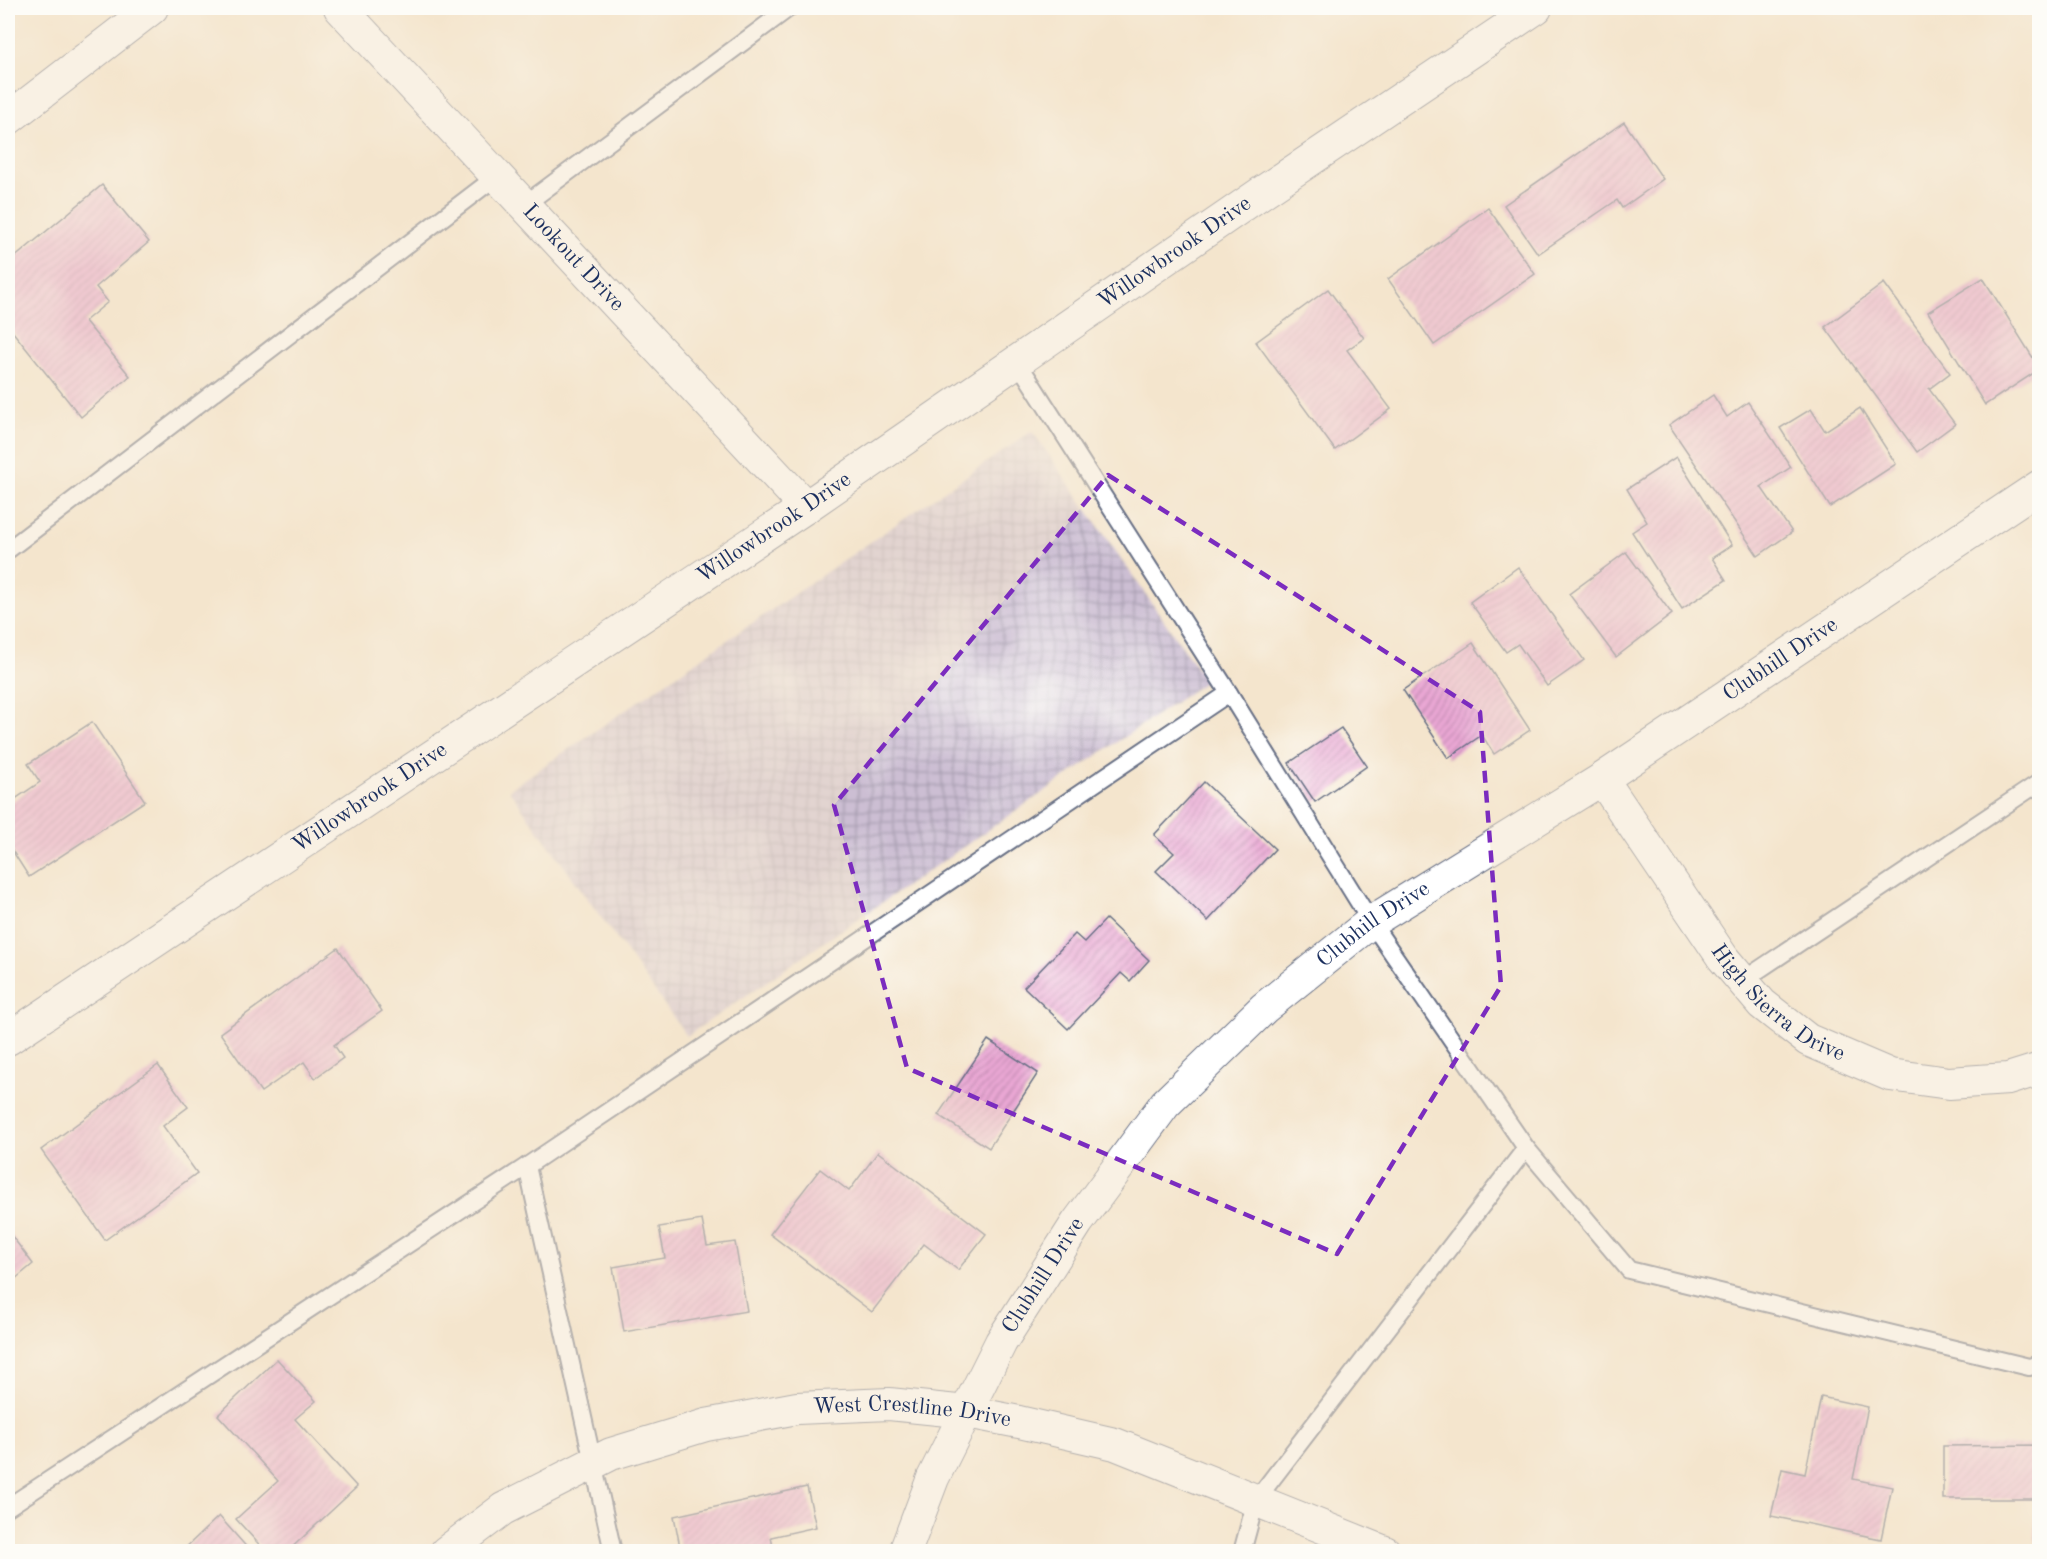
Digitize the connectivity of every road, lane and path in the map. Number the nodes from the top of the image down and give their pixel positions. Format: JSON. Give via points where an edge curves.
{"nodes":[{"id":1,"x":152,"y":8,"type":"edge"},
{"id":2,"x":340,"y":8,"type":"edge"},
{"id":3,"x":789,"y":8,"type":"edge"},
{"id":4,"x":1536,"y":8,"type":"edge"},
{"id":5,"x":8,"y":119,"type":"edge"},
{"id":6,"x":497,"y":176,"type":"junction"},
{"id":7,"x":524,"y":205,"type":"junction"},
{"id":8,"x":1017,"y":361,"type":"junction"},
{"id":9,"x":2040,"y":486,"type":"edge"},
{"id":10,"x":806,"y":507,"type":"junction"},
{"id":11,"x":8,"y":550,"type":"edge"},
{"id":12,"x":1229,"y":693,"type":"junction"},
{"id":13,"x":1602,"y":779,"type":"junction"},
{"id":14,"x":2040,"y":782,"type":"edge"},
{"id":15,"x":1371,"y":922,"type":"junction"},
{"id":16,"x":1742,"y":981,"type":"junction"},
{"id":17,"x":8,"y":1039,"type":"edge"},
{"id":18,"x":2040,"y":1069,"type":"edge"},
{"id":19,"x":1526,"y":1148,"type":"junction"},
{"id":20,"x":526,"y":1166,"type":"junction"},
{"id":21,"x":2040,"y":1364,"type":"edge"},
{"id":22,"x":967,"y":1412,"type":"junction"},
{"id":23,"x":593,"y":1464,"type":"junction"},
{"id":24,"x":1256,"y":1500,"type":"junction"},
{"id":25,"x":8,"y":1507,"type":"edge"},
{"id":26,"x":446,"y":1551,"type":"edge"},
{"id":27,"x":613,"y":1551,"type":"edge"},
{"id":28,"x":905,"y":1551,"type":"edge"},
{"id":29,"x":1242,"y":1551,"type":"edge"},
{"id":30,"x":1385,"y":1551,"type":"edge"}],
"edges":[{"from":1,"to":5,"type":"street"},
{"from":2,"to":6,"type":"street","name":"Lookout Drive"},
{"from":3,"to":7,"type":"lane"},
{"from":4,"to":8,"type":"street","name":"Willowbrook Drive"},
{"from":6,"to":7,"type":"street","name":"Lookout Drive"},
{"from":6,"to":11,"type":"lane"},
{"from":7,"to":10,"type":"street","name":"Lookout Drive"},
{"from":8,"to":10,"type":"street","name":"Willowbrook Drive"},
{"from":8,"to":12,"type":"lane"},
{"from":9,"to":13,"type":"street","name":"Clubhill Drive"},
{"from":10,"to":17,"type":"street","name":"Willowbrook Drive"},
{"from":12,"to":15,"type":"lane"},
{"from":12,"to":20,"type":"lane"},
{"from":13,"to":15,"type":"street","name":"Clubhill Drive"},
{"from":13,"to":16,"type":"street","name":"High Sierra Drive"},
{"from":14,"to":16,"type":"lane"},
{"from":15,"to":19,"type":"lane"},
{"from":15,"to":22,"type":"street","name":"Clubhill Drive","via":[[1264,1008],[1165,1104],[1077,1222],[1001,1342]]},
{"from":16,"to":18,"type":"street","name":"High Sierra Drive","via":[[1762,1004],[1808,1040],[1890,1075],[1949,1083],[2008,1078]]},
{"from":19,"to":21,"type":"lane","via":[[1629,1270],[2029,1366]]},
{"from":19,"to":24,"type":"lane"},
{"from":20,"to":23,"type":"lane"},
{"from":20,"to":25,"type":"lane"},
{"from":22,"to":23,"type":"street","name":"West Crestline Drive","via":[[889,1404],[797,1408],[706,1425],[612,1454]]},
{"from":22,"to":24,"type":"street","name":"West Crestline Drive","via":[[1115,1444]]},
{"from":22,"to":28,"type":"street","name":"Clubhill Drive","via":[[933,1478]]},
{"from":23,"to":26,"type":"street","name":"West Crestline Drive","via":[[503,1509]]},
{"from":23,"to":27,"type":"lane"},
{"from":24,"to":29,"type":"lane"},
{"from":24,"to":30,"type":"street","name":"West Crestline Drive"}]}
